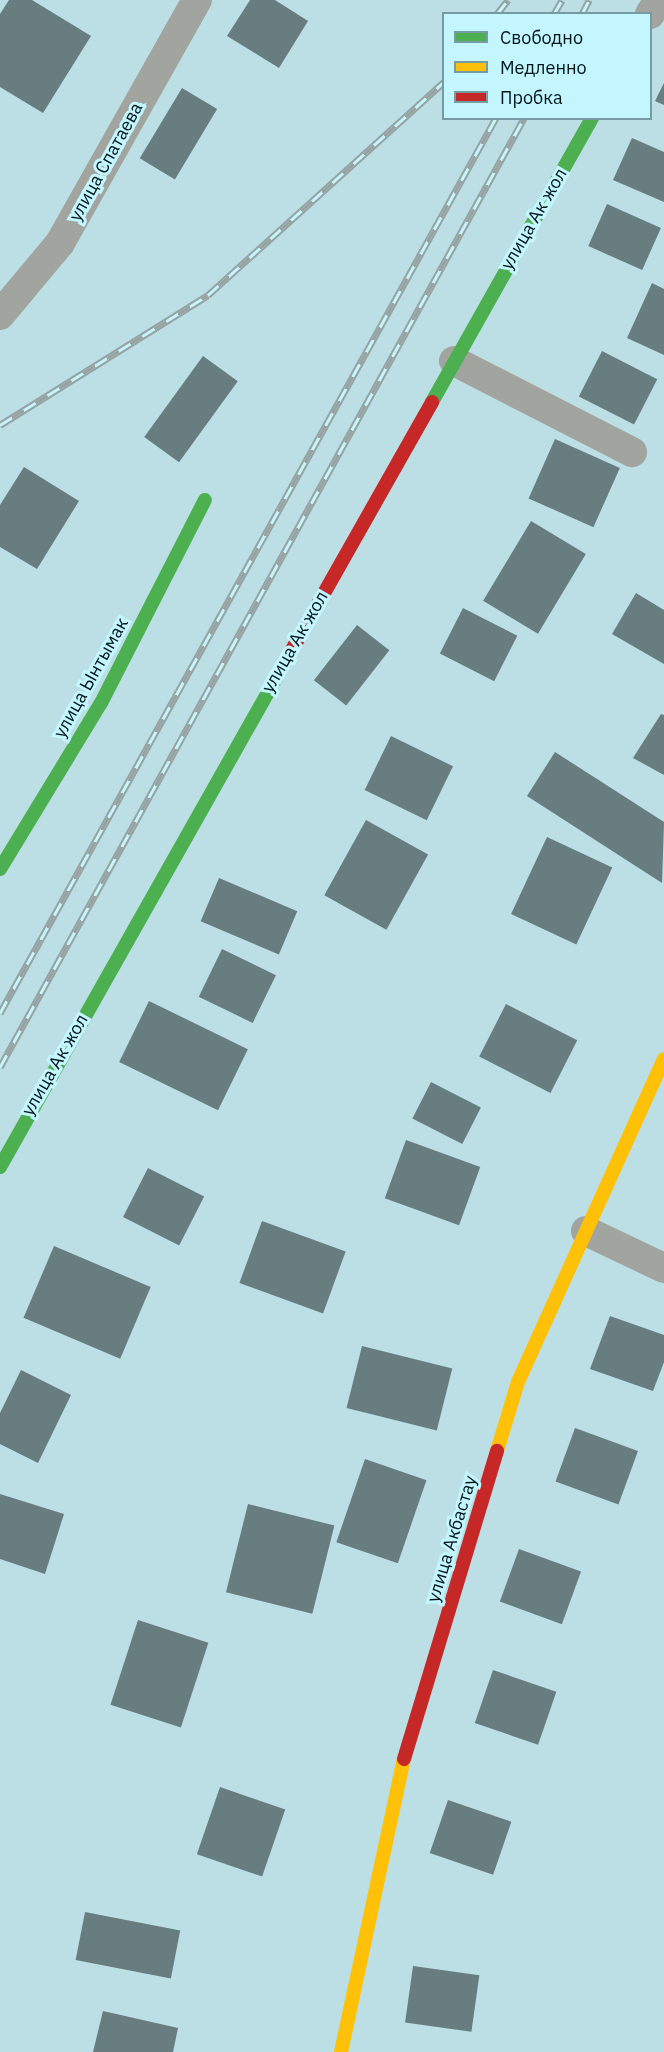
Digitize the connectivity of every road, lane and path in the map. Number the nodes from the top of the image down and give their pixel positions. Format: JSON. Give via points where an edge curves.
{"nodes":[{"id":1,"x":197,"y":0,"type":"edge"},
{"id":2,"x":591,"y":120,"type":"edge"},
{"id":3,"x":0,"y":315,"type":"edge"},
{"id":4,"x":454,"y":361,"type":"junction"},
{"id":5,"x":632,"y":452,"type":"dead end"},
{"id":6,"x":205,"y":500,"type":"dead end"},
{"id":7,"x":0,"y":869,"type":"edge"},
{"id":8,"x":664,"y":1059,"type":"edge"},
{"id":9,"x":0,"y":1167,"type":"edge"},
{"id":10,"x":586,"y":1231,"type":"junction"},
{"id":11,"x":664,"y":1268,"type":"edge"},
{"id":12,"x":341,"y":2052,"type":"edge"}],
"edges":[{"from":1,"to":3,"type":"street","name":"улица Спатаева","via":[[60,243]]},
{"from":2,"to":4,"type":"street","name":"улица Ак жол"},
{"from":4,"to":5,"type":"street"},
{"from":4,"to":9,"type":"street","name":"улица Ак жол"},
{"from":6,"to":7,"type":"street","name":"улица Ынтымак","via":[[101,703]]},
{"from":8,"to":10,"type":"street","name":"улица Акбастау"},
{"from":10,"to":11,"type":"street"},
{"from":10,"to":12,"type":"street","name":"улица Акбастау","via":[[518,1382],[398,1779]]}]}
